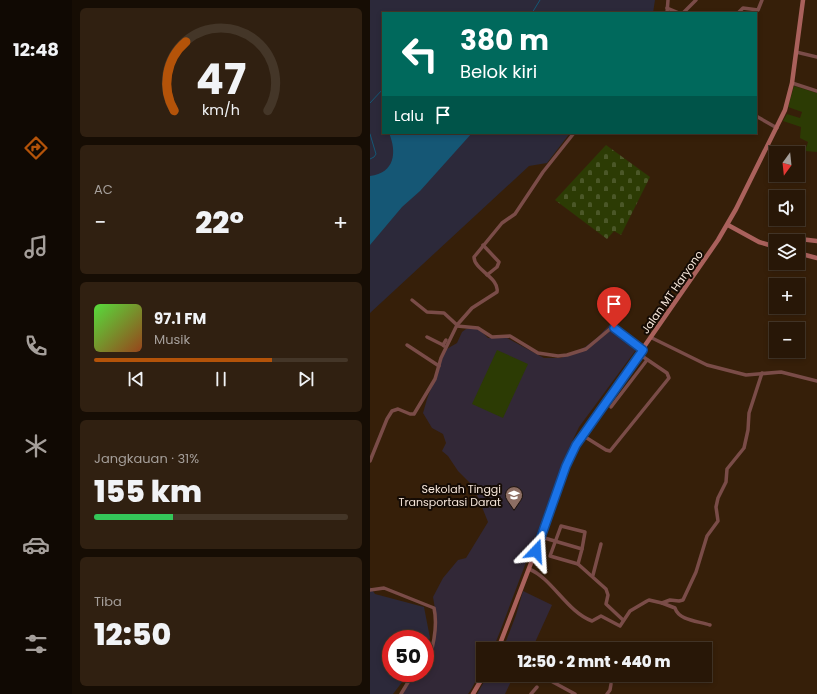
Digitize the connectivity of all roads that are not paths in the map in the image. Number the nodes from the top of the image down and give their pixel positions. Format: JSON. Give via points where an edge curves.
{"nodes":[{"id":1,"x":668,"y":0,"type":"edge"},
{"id":2,"x":696,"y":0,"type":"edge"},
{"id":3,"x":762,"y":0,"type":"edge"},
{"id":4,"x":803,"y":0,"type":"edge"},
{"id":5,"x":667,"y":11,"type":"edge"},
{"id":6,"x":683,"y":12,"type":"edge"},
{"id":7,"x":739,"y":12,"type":"edge"},
{"id":8,"x":796,"y":52,"type":"junction"},
{"id":9,"x":817,"y":57,"type":"edge"},
{"id":10,"x":792,"y":83,"type":"junction"},
{"id":11,"x":817,"y":90,"type":"edge"},
{"id":12,"x":757,"y":117,"type":"edge"},
{"id":13,"x":777,"y":128,"type":"junction"},
{"id":14,"x":573,"y":134,"type":"edge"},
{"id":15,"x":728,"y":224,"type":"junction"},
{"id":16,"x":805,"y":240,"type":"edge"},
{"id":17,"x":817,"y":241,"type":"edge"},
{"id":18,"x":483,"y":245,"type":"junction"},
{"id":19,"x":769,"y":245,"type":"edge"},
{"id":20,"x":805,"y":255,"type":"edge"},
{"id":21,"x":817,"y":258,"type":"edge"},
{"id":22,"x":487,"y":275,"type":"junction"},
{"id":23,"x":412,"y":300,"type":"dead end"},
{"id":24,"x":457,"y":326,"type":"junction"},
{"id":25,"x":427,"y":337,"type":"dead end"},
{"id":26,"x":652,"y":338,"type":"junction"},
{"id":27,"x":446,"y":340,"type":"dead end"},
{"id":28,"x":407,"y":345,"type":"dead end"},
{"id":29,"x":443,"y":345,"type":"junction"},
{"id":30,"x":447,"y":348,"type":"junction"},
{"id":31,"x":643,"y":350,"type":"junction"},
{"id":32,"x":639,"y":354,"type":"junction"},
{"id":33,"x":647,"y":360,"type":"junction"},
{"id":34,"x":439,"y":366,"type":"junction"},
{"id":35,"x":762,"y":373,"type":"junction"},
{"id":36,"x":817,"y":381,"type":"edge"},
{"id":37,"x":611,"y":407,"type":"dead end"},
{"id":38,"x":582,"y":435,"type":"junction"},
{"id":39,"x":370,"y":461,"type":"edge"},
{"id":40,"x":541,"y":537,"type":"junction"},
{"id":41,"x":555,"y":541,"type":"junction"},
{"id":42,"x":601,"y":544,"type":"dead end"},
{"id":43,"x":582,"y":549,"type":"junction"},
{"id":44,"x":578,"y":564,"type":"junction"},
{"id":45,"x":529,"y":569,"type":"junction"},
{"id":46,"x":593,"y":575,"type":"junction"},
{"id":47,"x":370,"y":589,"type":"edge"},
{"id":48,"x":662,"y":604,"type":"junction"},
{"id":49,"x":624,"y":620,"type":"junction"},
{"id":50,"x":710,"y":625,"type":"dead end"},
{"id":51,"x":434,"y":633,"type":"edge"},
{"id":52,"x":501,"y":642,"type":"edge"},
{"id":53,"x":409,"y":682,"type":"edge"},
{"id":54,"x":480,"y":682,"type":"edge"},
{"id":55,"x":553,"y":682,"type":"edge"},
{"id":56,"x":611,"y":684,"type":"dead end"},
{"id":57,"x":537,"y":686,"type":"dead end"},
{"id":58,"x":401,"y":694,"type":"edge"},
{"id":59,"x":473,"y":694,"type":"edge"},
{"id":60,"x":531,"y":694,"type":"edge"},
{"id":61,"x":575,"y":694,"type":"edge"},
{"id":62,"x":607,"y":694,"type":"edge"}],
"edges":[{"from":1,"to":5,"type":"street"},
{"from":2,"to":6,"type":"street"},
{"from":3,"to":7,"type":"street","via":[[758,10],[742,8]]},
{"from":4,"to":8,"type":"main road","name":"Jalan MT Haryono"},
{"from":8,"to":9,"type":"street"},
{"from":8,"to":10,"type":"main road","name":"Jalan MT Haryono"},
{"from":10,"to":11,"type":"street"},
{"from":10,"to":13,"type":"main road","name":"Jalan MT Haryono"},
{"from":12,"to":13,"type":"street"},
{"from":13,"to":15,"type":"main road","name":"Jalan MT Haryono"},
{"from":14,"to":18,"type":"street","via":[[543,172],[515,214],[502,223]]},
{"from":15,"to":19,"type":"main road"},
{"from":15,"to":26,"type":"main road","name":"Jalan MT Haryono"},
{"from":16,"to":17,"type":"main road"},
{"from":18,"to":22,"type":"street","via":[[474,259]]},
{"from":18,"to":22,"type":"street","via":[[499,262]]},
{"from":20,"to":21,"type":"main road"},
{"from":22,"to":24,"type":"street","via":[[496,286],[496,293],[472,308]]},
{"from":23,"to":24,"type":"street","via":[[427,312],[444,313]]},
{"from":24,"to":30,"type":"street"},
{"from":24,"to":31,"type":"street","via":[[478,328],[492,337],[510,336],[538,353],[558,356],[586,349],[614,328]]},
{"from":25,"to":29,"type":"street"},
{"from":26,"to":31,"type":"main road","name":"Jalan MT Haryono"},
{"from":26,"to":35,"type":"street","via":[[707,365],[746,375]]},
{"from":27,"to":29,"type":"street"},
{"from":28,"to":34,"type":"street"},
{"from":29,"to":30,"type":"street"},
{"from":30,"to":34,"type":"street"},
{"from":31,"to":32,"type":"main road","name":"Jalan MT Haryono"},
{"from":32,"to":33,"type":"street"},
{"from":32,"to":38,"type":"main road","name":"Jalan MT Haryono"},
{"from":33,"to":37,"type":"street"},
{"from":33,"to":38,"type":"street","via":[[667,373],[669,378],[614,449],[606,450]]},
{"from":34,"to":39,"type":"street","via":[[435,379],[414,414],[398,409],[390,414]]},
{"from":35,"to":36,"type":"street","via":[[781,372]]},
{"from":35,"to":48,"type":"street","via":[[749,413],[744,448],[727,469],[726,482],[717,503],[718,521],[707,536],[696,572],[683,600],[670,600]]},
{"from":38,"to":40,"type":"main road","name":"Jalan MT Haryono","via":[[566,466]]},
{"from":40,"to":41,"type":"street"},
{"from":40,"to":45,"type":"main road","name":"Jalan MT Haryono"},
{"from":41,"to":43,"type":"street"},
{"from":41,"to":43,"type":"street","via":[[561,526],[584,532]]},
{"from":41,"to":44,"type":"street","via":[[551,557]]},
{"from":42,"to":46,"type":"street"},
{"from":43,"to":44,"type":"street"},
{"from":44,"to":46,"type":"street"},
{"from":45,"to":49,"type":"street","via":[[589,620],[594,621],[601,616],[618,626]]},
{"from":45,"to":52,"type":"main road","name":"Jalan MT Haryono"},
{"from":46,"to":49,"type":"street","via":[[608,592],[606,604]]},
{"from":47,"to":51,"type":"street","via":[[384,588],[434,608]]},
{"from":48,"to":49,"type":"street","via":[[649,600],[630,612]]},
{"from":48,"to":50,"type":"street","via":[[675,608],[676,612],[689,620]]},
{"from":53,"to":58,"type":"street"},
{"from":54,"to":59,"type":"main road"},
{"from":55,"to":61,"type":"street"},
{"from":56,"to":62,"type":"street"},
{"from":57,"to":60,"type":"street"}]}
